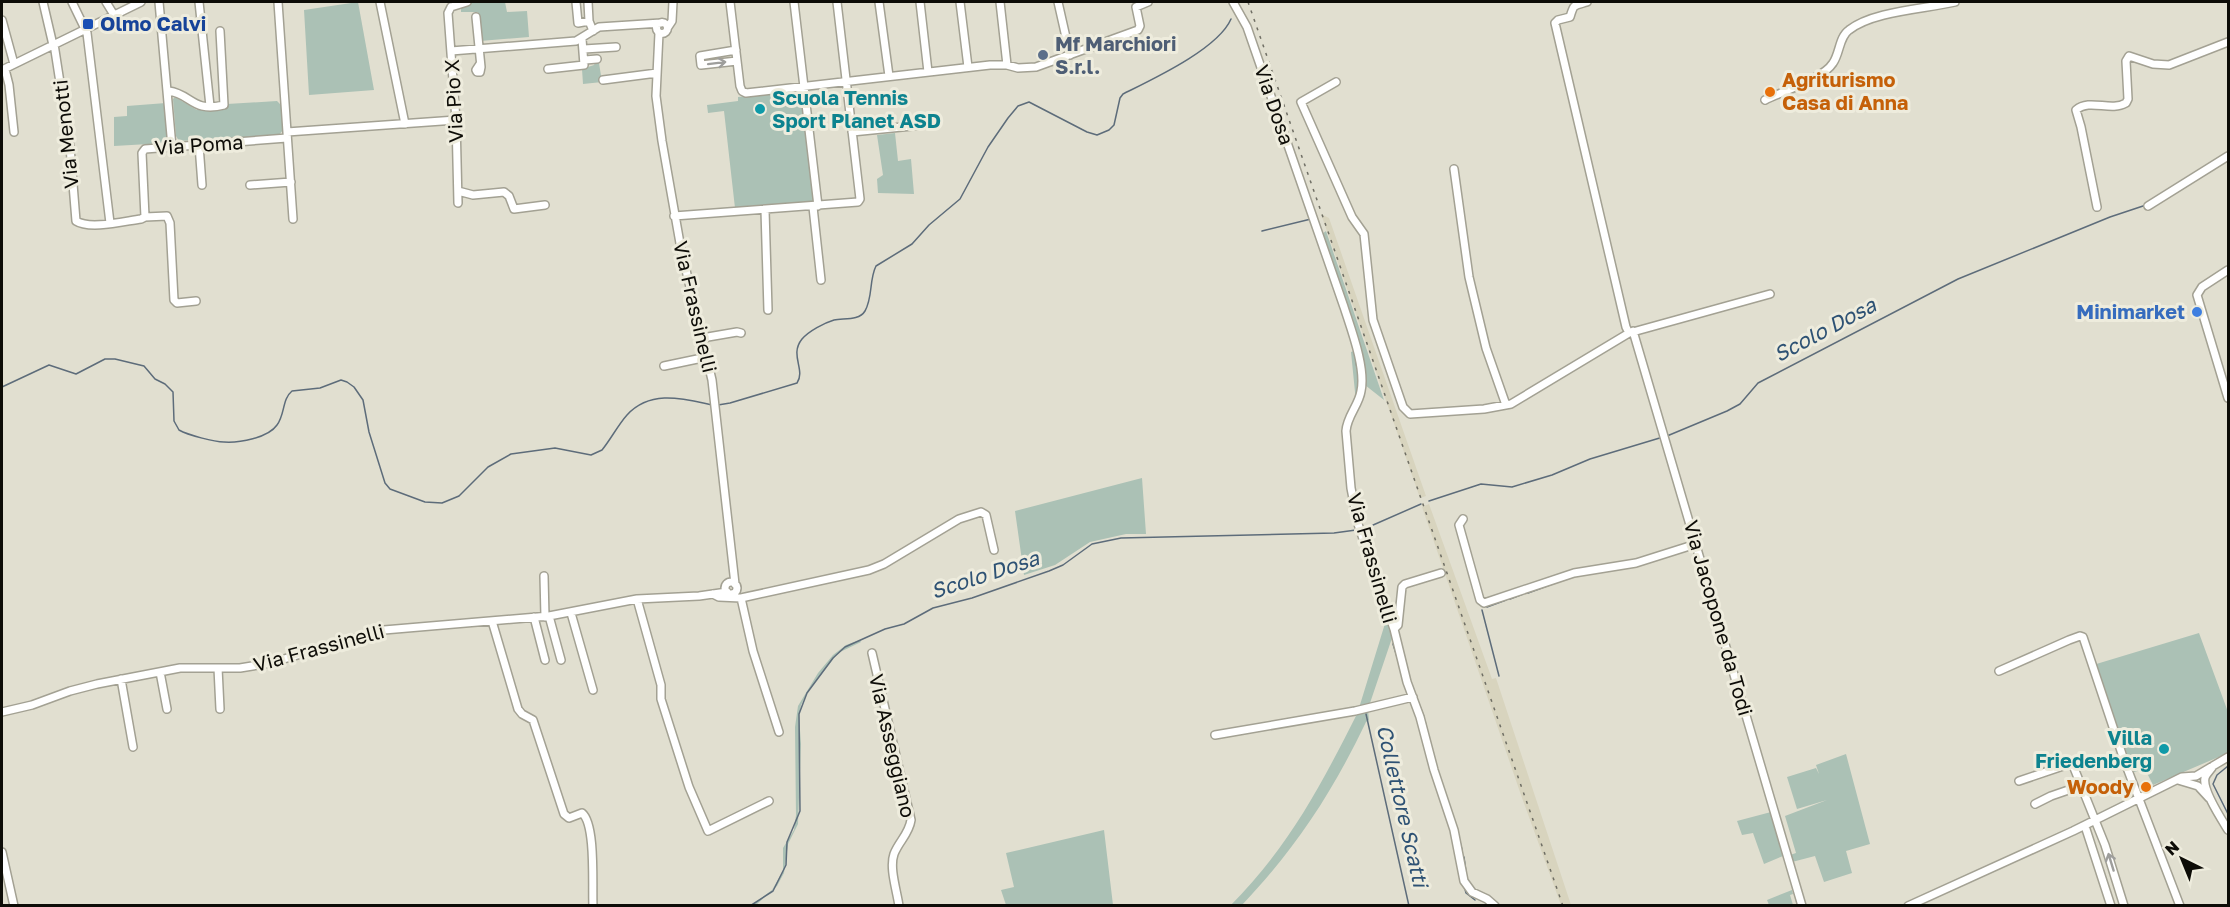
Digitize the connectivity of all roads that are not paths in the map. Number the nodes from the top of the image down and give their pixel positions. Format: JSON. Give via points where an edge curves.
{"nodes":[{"id":1,"x":44,"y":2,"type":"edge"},
{"id":2,"x":72,"y":2,"type":"edge"},
{"id":3,"x":106,"y":2,"type":"edge"},
{"id":4,"x":141,"y":2,"type":"edge"},
{"id":5,"x":159,"y":2,"type":"edge"},
{"id":6,"x":199,"y":2,"type":"edge"},
{"id":7,"x":278,"y":2,"type":"edge"},
{"id":8,"x":380,"y":2,"type":"edge"},
{"id":9,"x":467,"y":2,"type":"edge"},
{"id":10,"x":576,"y":2,"type":"edge"},
{"id":11,"x":588,"y":2,"type":"edge"},
{"id":12,"x":673,"y":2,"type":"edge"},
{"id":13,"x":730,"y":2,"type":"edge"},
{"id":14,"x":795,"y":2,"type":"edge"},
{"id":15,"x":837,"y":2,"type":"edge"},
{"id":16,"x":879,"y":2,"type":"edge"},
{"id":17,"x":920,"y":2,"type":"edge"},
{"id":18,"x":960,"y":2,"type":"edge"},
{"id":19,"x":1000,"y":2,"type":"edge"},
{"id":20,"x":1058,"y":2,"type":"edge"},
{"id":21,"x":1148,"y":2,"type":"edge"},
{"id":22,"x":1233,"y":2,"type":"edge"},
{"id":23,"x":1587,"y":2,"type":"edge"},
{"id":24,"x":1955,"y":2,"type":"edge"},
{"id":25,"x":449,"y":4,"type":"edge"},
{"id":26,"x":114,"y":15,"type":"junction"},
{"id":27,"x":476,"y":17,"type":"dead end"},
{"id":28,"x":2,"y":20,"type":"edge"},
{"id":29,"x":590,"y":21,"type":"junction"},
{"id":30,"x":662,"y":28,"type":"junction"},
{"id":31,"x":86,"y":29,"type":"junction"},
{"id":32,"x":220,"y":31,"type":"dead end"},
{"id":33,"x":593,"y":31,"type":"junction"},
{"id":34,"x":582,"y":39,"type":"junction"},
{"id":35,"x":2229,"y":42,"type":"edge"},
{"id":36,"x":53,"y":45,"type":"junction"},
{"id":37,"x":616,"y":47,"type":"dead end"},
{"id":38,"x":478,"y":48,"type":"junction"},
{"id":39,"x":584,"y":49,"type":"junction"},
{"id":40,"x":736,"y":50,"type":"junction"},
{"id":41,"x":451,"y":51,"type":"junction"},
{"id":42,"x":1070,"y":55,"type":"junction"},
{"id":43,"x":597,"y":59,"type":"dead end"},
{"id":44,"x":585,"y":60,"type":"junction"},
{"id":45,"x":737,"y":61,"type":"junction"},
{"id":46,"x":14,"y":64,"type":"junction"},
{"id":47,"x":480,"y":64,"type":"dead end"},
{"id":48,"x":1007,"y":65,"type":"junction"},
{"id":49,"x":968,"y":68,"type":"junction"},
{"id":50,"x":3,"y":69,"type":"edge"},
{"id":51,"x":548,"y":69,"type":"dead end"},
{"id":52,"x":928,"y":72,"type":"junction"},
{"id":53,"x":657,"y":73,"type":"junction"},
{"id":54,"x":889,"y":76,"type":"junction"},
{"id":55,"x":603,"y":80,"type":"dead end"},
{"id":56,"x":846,"y":81,"type":"junction"},
{"id":57,"x":1336,"y":82,"type":"dead end"},
{"id":58,"x":804,"y":86,"type":"junction"},
{"id":59,"x":169,"y":91,"type":"junction"},
{"id":60,"x":1765,"y":100,"type":"dead end"},
{"id":61,"x":210,"y":106,"type":"junction"},
{"id":62,"x":456,"y":120,"type":"junction"},
{"id":63,"x":405,"y":124,"type":"junction"},
{"id":64,"x":932,"y":124,"type":"dead end"},
{"id":65,"x":14,"y":132,"type":"dead end"},
{"id":66,"x":852,"y":132,"type":"junction"},
{"id":67,"x":287,"y":135,"type":"junction"},
{"id":68,"x":199,"y":145,"type":"junction"},
{"id":69,"x":172,"y":147,"type":"junction"},
{"id":70,"x":2229,"y":156,"type":"edge"},
{"id":71,"x":1454,"y":169,"type":"dead end"},
{"id":72,"x":291,"y":182,"type":"junction"},
{"id":73,"x":202,"y":185,"type":"dead end"},
{"id":74,"x":250,"y":185,"type":"dead end"},
{"id":75,"x":458,"y":191,"type":"junction"},
{"id":76,"x":458,"y":203,"type":"dead end"},
{"id":77,"x":545,"y":205,"type":"dead end"},
{"id":78,"x":2148,"y":206,"type":"dead end"},
{"id":79,"x":816,"y":207,"type":"junction"},
{"id":80,"x":2097,"y":207,"type":"dead end"},
{"id":81,"x":765,"y":210,"type":"junction"},
{"id":82,"x":1311,"y":211,"type":"joint"},
{"id":83,"x":674,"y":216,"type":"junction"},
{"id":84,"x":146,"y":217,"type":"junction"},
{"id":85,"x":293,"y":219,"type":"dead end"},
{"id":86,"x":110,"y":223,"type":"junction"},
{"id":87,"x":2229,"y":270,"type":"edge"},
{"id":88,"x":821,"y":280,"type":"dead end"},
{"id":89,"x":1770,"y":294,"type":"dead end"},
{"id":90,"x":196,"y":302,"type":"dead end"},
{"id":91,"x":768,"y":310,"type":"dead end"},
{"id":92,"x":1631,"y":332,"type":"junction"},
{"id":93,"x":741,"y":333,"type":"dead end"},
{"id":94,"x":702,"y":338,"type":"junction"},
{"id":95,"x":707,"y":357,"type":"junction"},
{"id":96,"x":664,"y":366,"type":"dead end"},
{"id":97,"x":2229,"y":398,"type":"edge"},
{"id":98,"x":1506,"y":405,"type":"junction"},
{"id":99,"x":1463,"y":519,"type":"dead end"},
{"id":100,"x":1696,"y":544,"type":"junction"},
{"id":101,"x":994,"y":550,"type":"dead end"},
{"id":102,"x":1440,"y":573,"type":"dead end"},
{"id":103,"x":544,"y":576,"type":"dead end"},
{"id":104,"x":730,"y":588,"type":"junction"},
{"id":105,"x":715,"y":593,"type":"junction"},
{"id":106,"x":743,"y":598,"type":"junction"},
{"id":107,"x":637,"y":599,"type":"junction"},
{"id":108,"x":571,"y":613,"type":"junction"},
{"id":109,"x":547,"y":616,"type":"junction"},
{"id":110,"x":534,"y":617,"type":"junction"},
{"id":111,"x":492,"y":621,"type":"junction"},
{"id":112,"x":1394,"y":629,"type":"junction"},
{"id":113,"x":872,"y":653,"type":"dead end"},
{"id":114,"x":545,"y":660,"type":"dead end"},
{"id":115,"x":561,"y":660,"type":"dead end"},
{"id":116,"x":218,"y":668,"type":"junction"},
{"id":117,"x":1999,"y":671,"type":"dead end"},
{"id":118,"x":160,"y":672,"type":"junction"},
{"id":119,"x":121,"y":679,"type":"junction"},
{"id":120,"x":593,"y":690,"type":"dead end"},
{"id":121,"x":1413,"y":697,"type":"junction"},
{"id":122,"x":167,"y":710,"type":"dead end"},
{"id":123,"x":220,"y":710,"type":"dead end"},
{"id":124,"x":2,"y":712,"type":"edge"},
{"id":125,"x":779,"y":732,"type":"dead end"},
{"id":126,"x":1215,"y":735,"type":"dead end"},
{"id":127,"x":133,"y":747,"type":"dead end"},
{"id":128,"x":2229,"y":757,"type":"edge"},
{"id":129,"x":2019,"y":781,"type":"dead end"},
{"id":130,"x":2199,"y":781,"type":"junction"},
{"id":131,"x":2080,"y":786,"type":"junction"},
{"id":132,"x":2139,"y":797,"type":"junction"},
{"id":133,"x":769,"y":801,"type":"dead end"},
{"id":134,"x":2035,"y":804,"type":"dead end"},
{"id":135,"x":2095,"y":819,"type":"junction"},
{"id":136,"x":2085,"y":826,"type":"junction"},
{"id":137,"x":2229,"y":830,"type":"edge"},
{"id":138,"x":2,"y":852,"type":"edge"},
{"id":139,"x":1930,"y":896,"type":"junction"},
{"id":140,"x":14,"y":906,"type":"edge"},
{"id":141,"x":593,"y":906,"type":"edge"},
{"id":142,"x":899,"y":906,"type":"edge"},
{"id":143,"x":1496,"y":906,"type":"edge"},
{"id":144,"x":1802,"y":906,"type":"edge"},
{"id":145,"x":1908,"y":906,"type":"edge"},
{"id":146,"x":1933,"y":906,"type":"edge"},
{"id":147,"x":2111,"y":906,"type":"edge"},
{"id":148,"x":2124,"y":906,"type":"edge"},
{"id":149,"x":2180,"y":906,"type":"edge"}],
"edges":[{"from":1,"to":36,"type":"street","name":"Via Menotti"},
{"from":2,"to":31,"type":"street"},
{"from":3,"to":26,"type":"street"},
{"from":4,"to":26,"type":"street"},
{"from":5,"to":59,"type":"street"},
{"from":6,"to":61,"type":"street"},
{"from":7,"to":67,"type":"street"},
{"from":8,"to":63,"type":"street"},
{"from":9,"to":25,"type":"street"},
{"from":10,"to":29,"type":"street","via":[[578,22]]},
{"from":11,"to":29,"type":"street"},
{"from":12,"to":30,"type":"street","name":"Via Frassinelli","via":[[672,21]]},
{"from":13,"to":40,"type":"street"},
{"from":14,"to":58,"type":"street"},
{"from":15,"to":56,"type":"street"},
{"from":16,"to":54,"type":"street"},
{"from":17,"to":52,"type":"street"},
{"from":18,"to":49,"type":"street"},
{"from":19,"to":48,"type":"street"},
{"from":20,"to":42,"type":"street"},
{"from":21,"to":42,"type":"street","via":[[1136,7],[1138,30]]},
{"from":22,"to":82,"type":"street","name":"Via Dosa","via":[[1247,27]]},
{"from":23,"to":92,"type":"street","name":"Via Jacopone da Todi","via":[[1572,7],[1570,17],[1555,23],[1626,327]]},
{"from":24,"to":60,"type":"street","via":[[1911,9],[1851,28],[1824,73]]},
{"from":25,"to":41,"type":"street","name":"Via Pio X"},
{"from":26,"to":31,"type":"street"},
{"from":27,"to":38,"type":"street"},
{"from":28,"to":46,"type":"street"},
{"from":29,"to":33,"type":"street"},
{"from":30,"to":33,"type":"street","via":[[640,24],[599,27]]},
{"from":30,"to":53,"type":"street","name":"Via Frassinelli"},
{"from":31,"to":36,"type":"street"},
{"from":31,"to":86,"type":"street"},
{"from":32,"to":61,"type":"street","via":[[224,103]]},
{"from":33,"to":34,"type":"street"},
{"from":34,"to":38,"type":"street"},
{"from":34,"to":39,"type":"street"},
{"from":35,"to":80,"type":"street","via":[[2169,65],[2129,56],[2126,103],[2083,105],[2076,110]]},
{"from":36,"to":46,"type":"street"},
{"from":36,"to":86,"type":"street","name":"Via Menotti","via":[[63,92],[77,223]]},
{"from":37,"to":39,"type":"street"},
{"from":38,"to":41,"type":"street"},
{"from":38,"to":47,"type":"street"},
{"from":39,"to":44,"type":"street"},
{"from":40,"to":45,"type":"street"},
{"from":40,"to":45,"type":"street","one_way":true,"via":[[700,56],[701,65]]},
{"from":41,"to":62,"type":"street","name":"Via Pio X"},
{"from":42,"to":48,"type":"street","via":[[1036,67],[1018,69]]},
{"from":43,"to":44,"type":"street"},
{"from":44,"to":51,"type":"street","via":[[584,66]]},
{"from":45,"to":58,"type":"street","via":[[743,92]]},
{"from":46,"to":50,"type":"street"},
{"from":48,"to":49,"type":"street"},
{"from":49,"to":52,"type":"street"},
{"from":50,"to":65,"type":"street","via":[[9,85]]},
{"from":52,"to":54,"type":"street"},
{"from":53,"to":55,"type":"street"},
{"from":53,"to":83,"type":"street","name":"Via Frassinelli","via":[[656,96]]},
{"from":54,"to":56,"type":"street"},
{"from":56,"to":58,"type":"street"},
{"from":56,"to":66,"type":"street"},
{"from":57,"to":98,"type":"street","via":[[1301,102],[1354,221],[1364,234],[1373,320],[1403,407],[1410,414]]},
{"from":58,"to":79,"type":"street"},
{"from":59,"to":61,"type":"street","via":[[197,106]]},
{"from":59,"to":69,"type":"street"},
{"from":62,"to":63,"type":"street","name":"Via Poma"},
{"from":62,"to":75,"type":"street","name":"Via Pio X"},
{"from":63,"to":67,"type":"street","name":"Via Poma"},
{"from":64,"to":66,"type":"street"},
{"from":66,"to":79,"type":"street","via":[[860,199],[855,203]]},
{"from":67,"to":68,"type":"street","name":"Via Poma"},
{"from":67,"to":72,"type":"street"},
{"from":68,"to":69,"type":"street","name":"Via Poma"},
{"from":68,"to":73,"type":"street"},
{"from":69,"to":84,"type":"street","name":"Via Poma","via":[[143,150]]},
{"from":70,"to":78,"type":"street"},
{"from":71,"to":98,"type":"street","via":[[1469,277],[1486,348]]},
{"from":72,"to":74,"type":"street"},
{"from":72,"to":85,"type":"street"},
{"from":75,"to":76,"type":"street","name":"Via Pio X"},
{"from":75,"to":77,"type":"street","via":[[473,195],[504,192],[514,209]]},
{"from":79,"to":81,"type":"street"},
{"from":79,"to":88,"type":"street"},
{"from":81,"to":83,"type":"street"},
{"from":81,"to":91,"type":"street"},
{"from":82,"to":112,"type":"street","name":"Via Frassinelli","via":[[1344,307],[1361,376],[1360,396],[1346,431],[1351,488],[1359,528]]},
{"from":83,"to":94,"type":"street","name":"Via Frassinelli"},
{"from":84,"to":86,"type":"street"},
{"from":84,"to":90,"type":"street","via":[[168,217],[174,300]]},
{"from":87,"to":97,"type":"street","via":[[2202,287],[2197,295]]},
{"from":89,"to":92,"type":"street"},
{"from":92,"to":98,"type":"street"},
{"from":92,"to":100,"type":"street","name":"Via Jacopone da Todi"},
{"from":93,"to":94,"type":"street"},
{"from":94,"to":95,"type":"street","name":"Via Frassinelli"},
{"from":95,"to":96,"type":"street"},
{"from":95,"to":104,"type":"street","name":"Via Frassinelli","via":[[716,400],[732,571]]},
{"from":99,"to":100,"type":"street","via":[[1459,525],[1484,603],[1575,573],[1636,563]]},
{"from":100,"to":144,"type":"street","name":"Via Jacopone da Todi"},
{"from":101,"to":106,"type":"street","name":"Via Frassinelli","via":[[986,515],[981,512],[958,519],[869,570]]},
{"from":102,"to":112,"type":"street","via":[[1402,587],[1398,625]]},
{"from":103,"to":109,"type":"street"},
{"from":104,"to":105,"type":"street"},
{"from":104,"to":106,"type":"street"},
{"from":105,"to":106,"type":"street","name":"Via Frassinelli","via":[[719,597]]},
{"from":105,"to":107,"type":"street","name":"Via Frassinelli"},
{"from":106,"to":125,"type":"street","via":[[753,651]]},
{"from":107,"to":108,"type":"street","name":"Via Frassinelli"},
{"from":107,"to":133,"type":"street","via":[[661,684],[661,699],[689,787],[708,831]]},
{"from":108,"to":109,"type":"street","name":"Via Frassinelli"},
{"from":108,"to":120,"type":"street"},
{"from":109,"to":110,"type":"street","name":"Via Frassinelli"},
{"from":109,"to":115,"type":"street"},
{"from":110,"to":111,"type":"street","name":"Via Frassinelli"},
{"from":110,"to":114,"type":"street"},
{"from":111,"to":116,"type":"street","name":"Via Frassinelli","via":[[384,630],[270,663]]},
{"from":111,"to":141,"type":"street","via":[[518,709],[533,720],[564,814],[569,818],[582,813],[588,820]]},
{"from":112,"to":121,"type":"street","name":"Via Frassinelli"},
{"from":113,"to":142,"type":"street","name":"Via Asseggiano","via":[[911,820],[892,860]]},
{"from":116,"to":118,"type":"street","name":"Via Frassinelli"},
{"from":116,"to":123,"type":"street"},
{"from":117,"to":132,"type":"street","via":[[2080,636]]},
{"from":118,"to":119,"type":"street","name":"Via Frassinelli"},
{"from":118,"to":122,"type":"street"},
{"from":119,"to":124,"type":"street","name":"Via Frassinelli"},
{"from":119,"to":127,"type":"street"},
{"from":121,"to":126,"type":"street"},
{"from":121,"to":143,"type":"street","name":"Via Frassinelli","via":[[1454,830],[1464,881],[1472,892]]},
{"from":128,"to":130,"type":"street"},
{"from":129,"to":131,"type":"street","via":[[2072,764]]},
{"from":130,"to":132,"type":"street","via":[[2185,776]]},
{"from":130,"to":137,"type":"street"},
{"from":131,"to":134,"type":"street"},
{"from":131,"to":135,"type":"street"},
{"from":132,"to":135,"type":"street"},
{"from":132,"to":149,"type":"street"},
{"from":135,"to":136,"type":"street"},
{"from":148,"to":135,"type":"street","one_way":true},
{"from":136,"to":139,"type":"street"},
{"from":136,"to":147,"type":"street"},
{"from":138,"to":140,"type":"street"},
{"from":139,"to":145,"type":"street"},
{"from":139,"to":146,"type":"street"}]}
